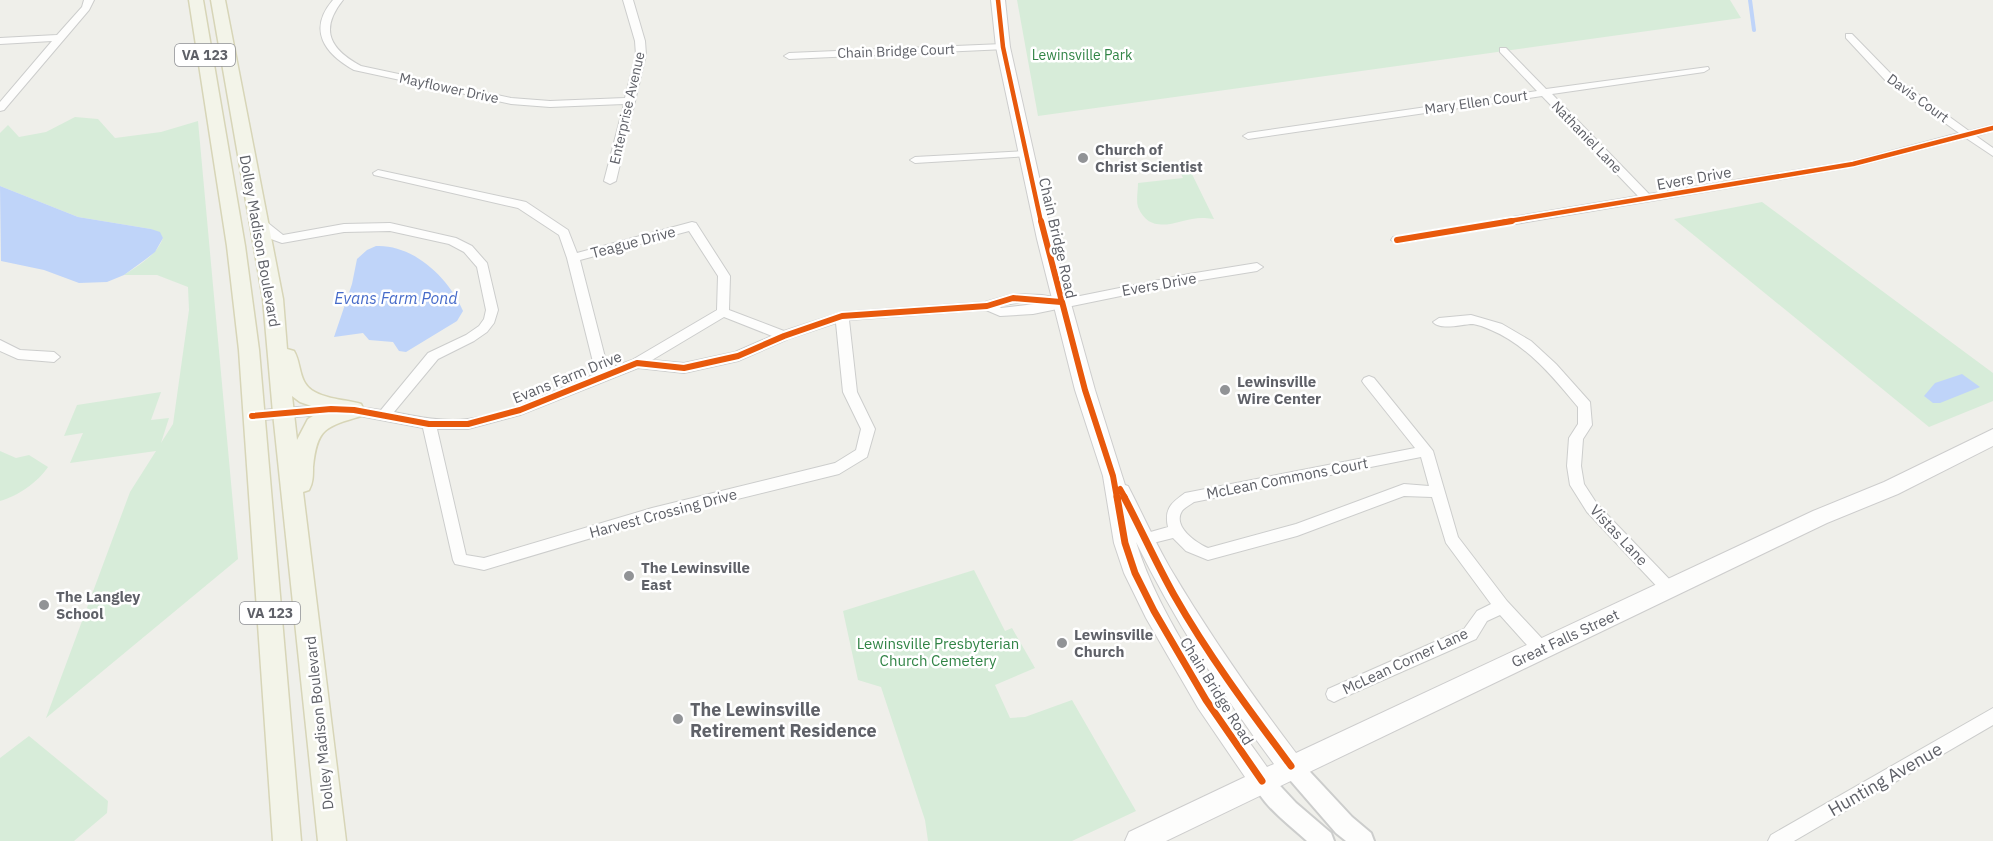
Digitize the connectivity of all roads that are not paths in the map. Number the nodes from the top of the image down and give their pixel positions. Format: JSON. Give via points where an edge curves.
{"nodes":[{"id":1,"x":89,"y":0,"type":"edge"},
{"id":2,"x":196,"y":0,"type":"edge"},
{"id":3,"x":218,"y":0,"type":"edge"},
{"id":4,"x":338,"y":0,"type":"edge"},
{"id":5,"x":628,"y":0,"type":"edge"},
{"id":6,"x":998,"y":0,"type":"edge"},
{"id":7,"x":1849,"y":36,"type":"dead end"},
{"id":8,"x":61,"y":38,"type":"junction"},
{"id":9,"x":0,"y":40,"type":"edge"},
{"id":10,"x":1003,"y":47,"type":"junction"},
{"id":11,"x":1503,"y":50,"type":"dead end"},
{"id":12,"x":789,"y":56,"type":"dead end"},
{"id":13,"x":1704,"y":69,"type":"dead end"},
{"id":14,"x":1544,"y":92,"type":"junction"},
{"id":15,"x":629,"y":101,"type":"junction"},
{"id":16,"x":0,"y":108,"type":"edge"},
{"id":17,"x":1993,"y":128,"type":"edge"},
{"id":18,"x":1968,"y":135,"type":"junction"},
{"id":19,"x":1248,"y":136,"type":"dead end"},
{"id":20,"x":1993,"y":153,"type":"edge"},
{"id":21,"x":1026,"y":154,"type":"junction"},
{"id":22,"x":915,"y":160,"type":"dead end"},
{"id":23,"x":378,"y":173,"type":"dead end"},
{"id":24,"x":610,"y":181,"type":"dead end"},
{"id":25,"x":1647,"y":199,"type":"junction"},
{"id":26,"x":257,"y":218,"type":"junction"},
{"id":27,"x":1397,"y":240,"type":"dead end"},
{"id":28,"x":573,"y":258,"type":"junction"},
{"id":29,"x":1257,"y":267,"type":"dead end"},
{"id":30,"x":1061,"y":303,"type":"junction"},
{"id":31,"x":723,"y":312,"type":"junction"},
{"id":32,"x":842,"y":316,"type":"junction"},
{"id":33,"x":275,"y":319,"type":"junction"},
{"id":34,"x":1439,"y":322,"type":"dead end"},
{"id":35,"x":784,"y":336,"type":"junction"},
{"id":36,"x":0,"y":345,"type":"edge"},
{"id":37,"x":54,"y":357,"type":"dead end"},
{"id":38,"x":637,"y":363,"type":"junction"},
{"id":39,"x":603,"y":375,"type":"junction"},
{"id":40,"x":1369,"y":381,"type":"dead end"},
{"id":41,"x":354,"y":410,"type":"junction"},
{"id":42,"x":283,"y":413,"type":"junction"},
{"id":43,"x":384,"y":414,"type":"junction"},
{"id":44,"x":252,"y":416,"type":"junction"},
{"id":45,"x":429,"y":424,"type":"junction"},
{"id":46,"x":1993,"y":437,"type":"edge"},
{"id":47,"x":1426,"y":451,"type":"junction"},
{"id":48,"x":1113,"y":476,"type":"junction"},
{"id":49,"x":1438,"y":492,"type":"junction"},
{"id":50,"x":298,"y":529,"type":"junction"},
{"id":51,"x":1176,"y":531,"type":"junction"},
{"id":52,"x":1145,"y":539,"type":"junction"},
{"id":53,"x":1669,"y":589,"type":"junction"},
{"id":54,"x":1502,"y":606,"type":"junction"},
{"id":55,"x":1542,"y":650,"type":"junction"},
{"id":56,"x":1334,"y":694,"type":"dead end"},
{"id":57,"x":1993,"y":716,"type":"edge"},
{"id":58,"x":1291,"y":766,"type":"junction"},
{"id":59,"x":1262,"y":781,"type":"junction"},
{"id":60,"x":287,"y":841,"type":"edge"},
{"id":61,"x":332,"y":841,"type":"edge"},
{"id":62,"x":1138,"y":841,"type":"edge"},
{"id":63,"x":1323,"y":841,"type":"edge"},
{"id":64,"x":1363,"y":841,"type":"edge"},
{"id":65,"x":1777,"y":841,"type":"edge"}],
"edges":[{"from":1,"to":8,"type":"street"},
{"from":2,"to":44,"type":"main road","name":"Dolley Madison Boulevard","number":"VA 123","via":[[236,246],[249,350]]},
{"from":3,"to":26,"type":"main road","name":"Dolley Madison Boulevard","number":"VA 123"},
{"from":4,"to":15,"type":"street","name":"Mayflower Drive","via":[[325,18],[325,29],[332,50],[358,68],[511,101]]},
{"from":5,"to":15,"type":"street","name":"Enterprise Avenue","via":[[641,55]]},
{"from":6,"to":10,"type":"main road","name":"Chain Bridge Road"},
{"from":7,"to":18,"type":"street","name":"Davis Court","via":[[1889,78]]},
{"from":8,"to":9,"type":"street"},
{"from":8,"to":16,"type":"street"},
{"from":10,"to":12,"type":"street","name":"Chain Bridge Court"},
{"from":10,"to":21,"type":"main road","name":"Chain Bridge Road"},
{"from":11,"to":14,"type":"street","name":"Nathaniel Lane"},
{"from":13,"to":14,"type":"street","name":"Mary Ellen Court"},
{"from":14,"to":19,"type":"street","name":"Mary Ellen Court"},
{"from":14,"to":25,"type":"street","name":"Nathaniel Lane"},
{"from":15,"to":24,"type":"street","name":"Enterprise Avenue"},
{"from":17,"to":18,"type":"street","name":"Evers Drive"},
{"from":18,"to":20,"type":"street","name":"Davis Court"},
{"from":18,"to":25,"type":"street","name":"Evers Drive","via":[[1853,164]]},
{"from":21,"to":22,"type":"street"},
{"from":21,"to":30,"type":"main road","name":"Chain Bridge Road"},
{"from":23,"to":28,"type":"street","via":[[522,205],[564,233]]},
{"from":25,"to":27,"type":"street","name":"Evers Drive"},
{"from":26,"to":33,"type":"main road","name":"Dolley Madison Boulevard","number":"VA 123"},
{"from":26,"to":43,"type":"street","via":[[282,239],[367,226],[410,230],[452,241],[468,249],[483,266],[492,310],[490,320],[483,330],[433,356]]},
{"from":28,"to":31,"type":"street","name":"Teague Drive","via":[[692,226],[724,276]]},
{"from":28,"to":39,"type":"street"},
{"from":29,"to":30,"type":"street","name":"Evers Drive"},
{"from":30,"to":32,"type":"street","name":"Evans Farm Drive","via":[[1000,312],[987,306]]},
{"from":30,"to":48,"type":"main road","name":"Chain Bridge Road"},
{"from":31,"to":35,"type":"street"},
{"from":31,"to":38,"type":"street","name":"Evans Farm Drive"},
{"from":32,"to":35,"type":"street","name":"Evans Farm Drive"},
{"from":32,"to":45,"type":"street","name":"Harvest Crossing Drive","via":[[850,392],[868,429],[862,453],[839,468],[652,514],[484,564],[460,560]]},
{"from":33,"to":41,"type":"main road","via":[[297,388],[311,399]]},
{"from":33,"to":42,"type":"main road","name":"Dolley Madison Boulevard","number":"VA 123"},
{"from":34,"to":53,"type":"street","name":"Vistas Lane","via":[[1480,321],[1525,342],[1557,372],[1585,406],[1585,425],[1576,438],[1577,485],[1592,508]]},
{"from":35,"to":38,"type":"street","name":"Evans Farm Drive","via":[[738,356],[684,368]]},
{"from":36,"to":37,"type":"street","via":[[18,354]]},
{"from":38,"to":39,"type":"street","name":"Evans Farm Drive"},
{"from":39,"to":45,"type":"street","name":"Evans Farm Drive","via":[[488,420]]},
{"from":40,"to":47,"type":"street"},
{"from":41,"to":42,"type":"street","name":"Evans Farm Drive"},
{"from":41,"to":43,"type":"street","name":"Evans Farm Drive"},
{"from":41,"to":50,"type":"main road","via":[[323,418],[305,439]]},
{"from":42,"to":44,"type":"street","name":"Evans Farm Drive"},
{"from":42,"to":50,"type":"main road","name":"Dolley Madison Boulevard","number":"VA 123"},
{"from":43,"to":45,"type":"street","name":"Evans Farm Drive"},
{"from":44,"to":60,"type":"main road","name":"Dolley Madison Boulevard","number":"VA 123"},
{"from":46,"to":53,"type":"main road","name":"Great Falls Street"},
{"from":47,"to":49,"type":"street"},
{"from":47,"to":51,"type":"street","name":"McLean Commons Court","via":[[1190,497],[1176,507]]},
{"from":48,"to":52,"type":"main road","name":"Chain Bridge Road"},
{"from":48,"to":59,"type":"main road","name":"Chain Bridge Road","via":[[1125,543],[1135,573],[1206,700]]},
{"from":49,"to":51,"type":"street","via":[[1404,490],[1297,530],[1208,554],[1191,547]]},
{"from":49,"to":54,"type":"street","via":[[1450,539]]},
{"from":50,"to":61,"type":"main road","name":"Dolley Madison Boulevard","number":"VA 123"},
{"from":51,"to":52,"type":"street"},
{"from":52,"to":58,"type":"main road","name":"Chain Bridge Road","via":[[1184,610]]},
{"from":53,"to":55,"type":"main road","name":"Great Falls Street"},
{"from":54,"to":55,"type":"street"},
{"from":54,"to":56,"type":"street","name":"McLean Corner Lane","via":[[1482,616],[1470,634]]},
{"from":55,"to":58,"type":"main road","name":"Great Falls Street"},
{"from":57,"to":65,"type":"street","name":"Hunting Avenue"},
{"from":58,"to":59,"type":"main road","name":"Great Falls Street"},
{"from":58,"to":64,"type":"street","name":"Chain Bridge Road"},
{"from":59,"to":62,"type":"main road","name":"Great Falls Street"},
{"from":59,"to":63,"type":"street","name":"Chain Bridge Road"}]}
